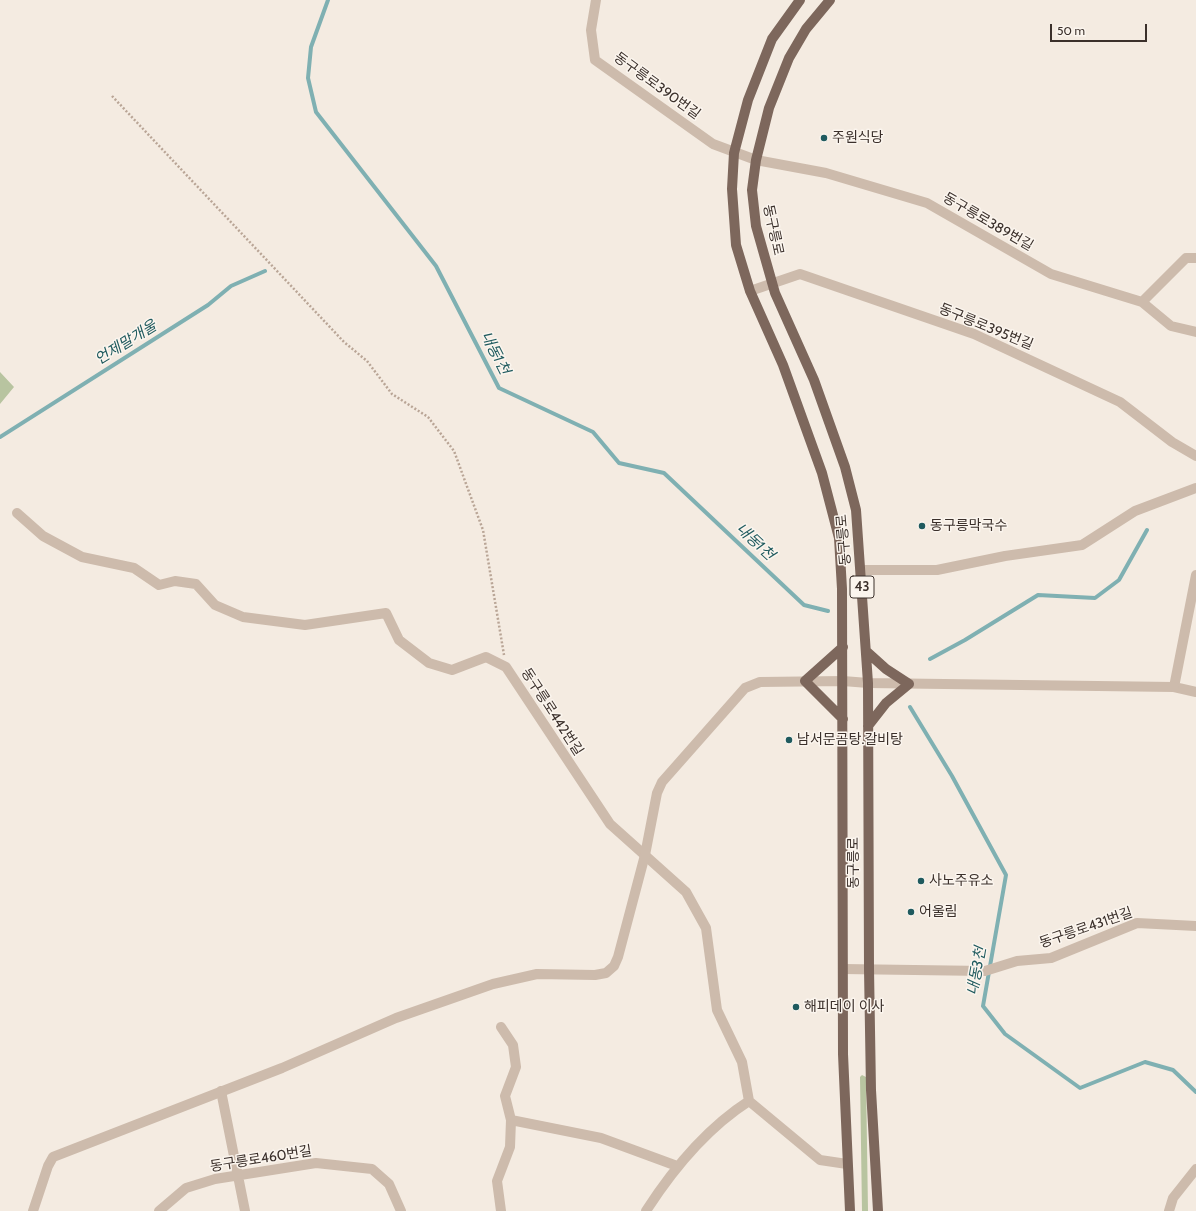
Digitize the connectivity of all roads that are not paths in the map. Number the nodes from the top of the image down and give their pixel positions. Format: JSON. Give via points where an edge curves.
{"nodes":[{"id":1,"x":596,"y":0,"type":"edge"},
{"id":2,"x":800,"y":0,"type":"edge"},
{"id":3,"x":830,"y":0,"type":"edge"},
{"id":4,"x":734,"y":153,"type":"junction"},
{"id":5,"x":756,"y":160,"type":"junction"},
{"id":6,"x":1196,"y":258,"type":"edge"},
{"id":7,"x":772,"y":284,"type":"junction"},
{"id":8,"x":750,"y":291,"type":"junction"},
{"id":9,"x":1142,"y":302,"type":"junction"},
{"id":10,"x":1196,"y":332,"type":"edge"},
{"id":11,"x":1196,"y":456,"type":"edge"},
{"id":12,"x":1196,"y":488,"type":"edge"},
{"id":13,"x":17,"y":513,"type":"dead end"},
{"id":14,"x":861,"y":570,"type":"junction"},
{"id":15,"x":1196,"y":575,"type":"edge"},
{"id":16,"x":842,"y":647,"type":"junction"},
{"id":17,"x":866,"y":651,"type":"junction"},
{"id":18,"x":805,"y":681,"type":"junction"},
{"id":19,"x":843,"y":681,"type":"junction"},
{"id":20,"x":868,"y":683,"type":"junction"},
{"id":21,"x":910,"y":684,"type":"junction"},
{"id":22,"x":1174,"y":686,"type":"junction"},
{"id":23,"x":1196,"y":692,"type":"edge"},
{"id":24,"x":843,"y":718,"type":"junction"},
{"id":25,"x":868,"y":726,"type":"junction"},
{"id":26,"x":645,"y":854,"type":"junction"},
{"id":27,"x":1196,"y":926,"type":"edge"},
{"id":28,"x":843,"y":969,"type":"junction"},
{"id":29,"x":869,"y":969,"type":"junction"},
{"id":30,"x":501,"y":1027,"type":"dead end"},
{"id":31,"x":221,"y":1091,"type":"junction"},
{"id":32,"x":749,"y":1101,"type":"junction"},
{"id":33,"x":511,"y":1120,"type":"junction"},
{"id":34,"x":847,"y":1164,"type":"junction"},
{"id":35,"x":677,"y":1166,"type":"junction"},
{"id":36,"x":1196,"y":1169,"type":"edge"},
{"id":37,"x":237,"y":1176,"type":"junction"},
{"id":38,"x":33,"y":1211,"type":"edge"},
{"id":39,"x":159,"y":1211,"type":"edge"},
{"id":40,"x":245,"y":1211,"type":"edge"},
{"id":41,"x":401,"y":1211,"type":"edge"},
{"id":42,"x":500,"y":1211,"type":"edge"},
{"id":43,"x":646,"y":1211,"type":"edge"},
{"id":44,"x":850,"y":1211,"type":"edge"},
{"id":45,"x":878,"y":1211,"type":"edge"},
{"id":46,"x":1169,"y":1211,"type":"edge"}],
"edges":[{"from":1,"to":4,"type":"street","name":"동구릉로390번길","via":[[591,30],[595,60],[713,144]]},
{"from":2,"to":4,"type":"main road","name":"동구릉로","number":"43","via":[[772,39],[748,100]]},
{"from":3,"to":5,"type":"main road","name":"동구릉로","number":"43","via":[[806,29],[789,58],[769,108]]},
{"from":4,"to":5,"type":"street","name":"동구릉로390번길"},
{"from":4,"to":8,"type":"main road","name":"동구릉로","number":"43","via":[[732,190],[736,245]]},
{"from":5,"to":7,"type":"main road","name":"동구릉로","number":"43","via":[[752,190],[756,226]]},
{"from":5,"to":9,"type":"street","name":"동구릉로389번길","via":[[826,173],[927,203],[1051,274]]},
{"from":6,"to":9,"type":"street","via":[[1186,258]]},
{"from":7,"to":8,"type":"street","name":"동구릉로395번길"},
{"from":7,"to":11,"type":"street","name":"동구릉로395번길","via":[[800,274],[974,334],[1120,402],[1172,442]]},
{"from":7,"to":14,"type":"main road","name":"동구릉로","number":"43","via":[[814,380],[845,467],[856,510]]},
{"from":8,"to":16,"type":"main road","name":"동구릉로","number":"43","via":[[783,366],[822,473],[839,538]]},
{"from":9,"to":10,"type":"street","name":"동구릉로389번길","via":[[1171,326]]},
{"from":12,"to":14,"type":"street","via":[[1135,511],[1082,545],[1005,556],[937,570]]},
{"from":13,"to":26,"type":"street","name":"동구릉로442번길","via":[[44,536],[82,557],[134,568],[159,585],[175,582],[196,584],[215,605],[243,616],[305,625],[386,613],[399,640],[429,663],[452,670],[486,657],[506,667],[610,824]]},
{"from":14,"to":17,"type":"main road","name":"동구릉로","number":"43"},
{"from":15,"to":22,"type":"street"},
{"from":16,"to":18,"type":"main road"},
{"from":16,"to":19,"type":"main road","name":"동구릉로","number":"43"},
{"from":17,"to":20,"type":"main road","name":"동구릉로","number":"43"},
{"from":17,"to":21,"type":"main road","via":[[886,669]]},
{"from":18,"to":19,"type":"street"},
{"from":18,"to":24,"type":"main road"},
{"from":18,"to":26,"type":"street","via":[[760,682],[745,688],[662,782],[657,793]]},
{"from":19,"to":20,"type":"street"},
{"from":19,"to":24,"type":"main road","name":"동구릉로","number":"43"},
{"from":20,"to":21,"type":"street"},
{"from":20,"to":25,"type":"main road","name":"동구릉로","number":"43"},
{"from":21,"to":22,"type":"street"},
{"from":21,"to":25,"type":"main road","via":[[886,703]]},
{"from":22,"to":23,"type":"street"},
{"from":24,"to":28,"type":"main road","name":"동구릉로","number":"43"},
{"from":25,"to":29,"type":"main road","name":"동구릉로","number":"43"},
{"from":26,"to":31,"type":"street","via":[[618,957],[614,966],[606,973],[537,974],[493,984],[396,1018],[282,1068]]},
{"from":26,"to":32,"type":"street","name":"동구릉로442번길","via":[[686,892],[706,928],[717,1010],[742,1062]]},
{"from":27,"to":29,"type":"street","name":"동구릉로431번길","via":[[1137,923],[1051,958],[1017,961],[985,971]]},
{"from":28,"to":29,"type":"street","name":"동구릉로431번길"},
{"from":28,"to":34,"type":"main road","name":"동구릉로","number":"43"},
{"from":29,"to":45,"type":"main road","name":"동구릉로","number":"43","via":[[871,1090]]},
{"from":30,"to":33,"type":"street","via":[[513,1045],[516,1067],[505,1096]]},
{"from":31,"to":37,"type":"street"},
{"from":31,"to":38,"type":"street","via":[[53,1157]]},
{"from":32,"to":34,"type":"street","via":[[820,1160]]},
{"from":32,"to":35,"type":"street","via":[[734,1111]]},
{"from":33,"to":35,"type":"street","via":[[601,1138]]},
{"from":33,"to":42,"type":"street","via":[[510,1147],[498,1181]]},
{"from":34,"to":44,"type":"main road","name":"동구릉로","number":"43"},
{"from":35,"to":43,"type":"street"},
{"from":36,"to":46,"type":"street","via":[[1173,1198]]},
{"from":37,"to":39,"type":"street","name":"동구릉로460번길","via":[[215,1179],[186,1188]]},
{"from":37,"to":40,"type":"street"},
{"from":37,"to":41,"type":"street","name":"동구릉로460번길","via":[[316,1163],[372,1169],[389,1184]]}]}
